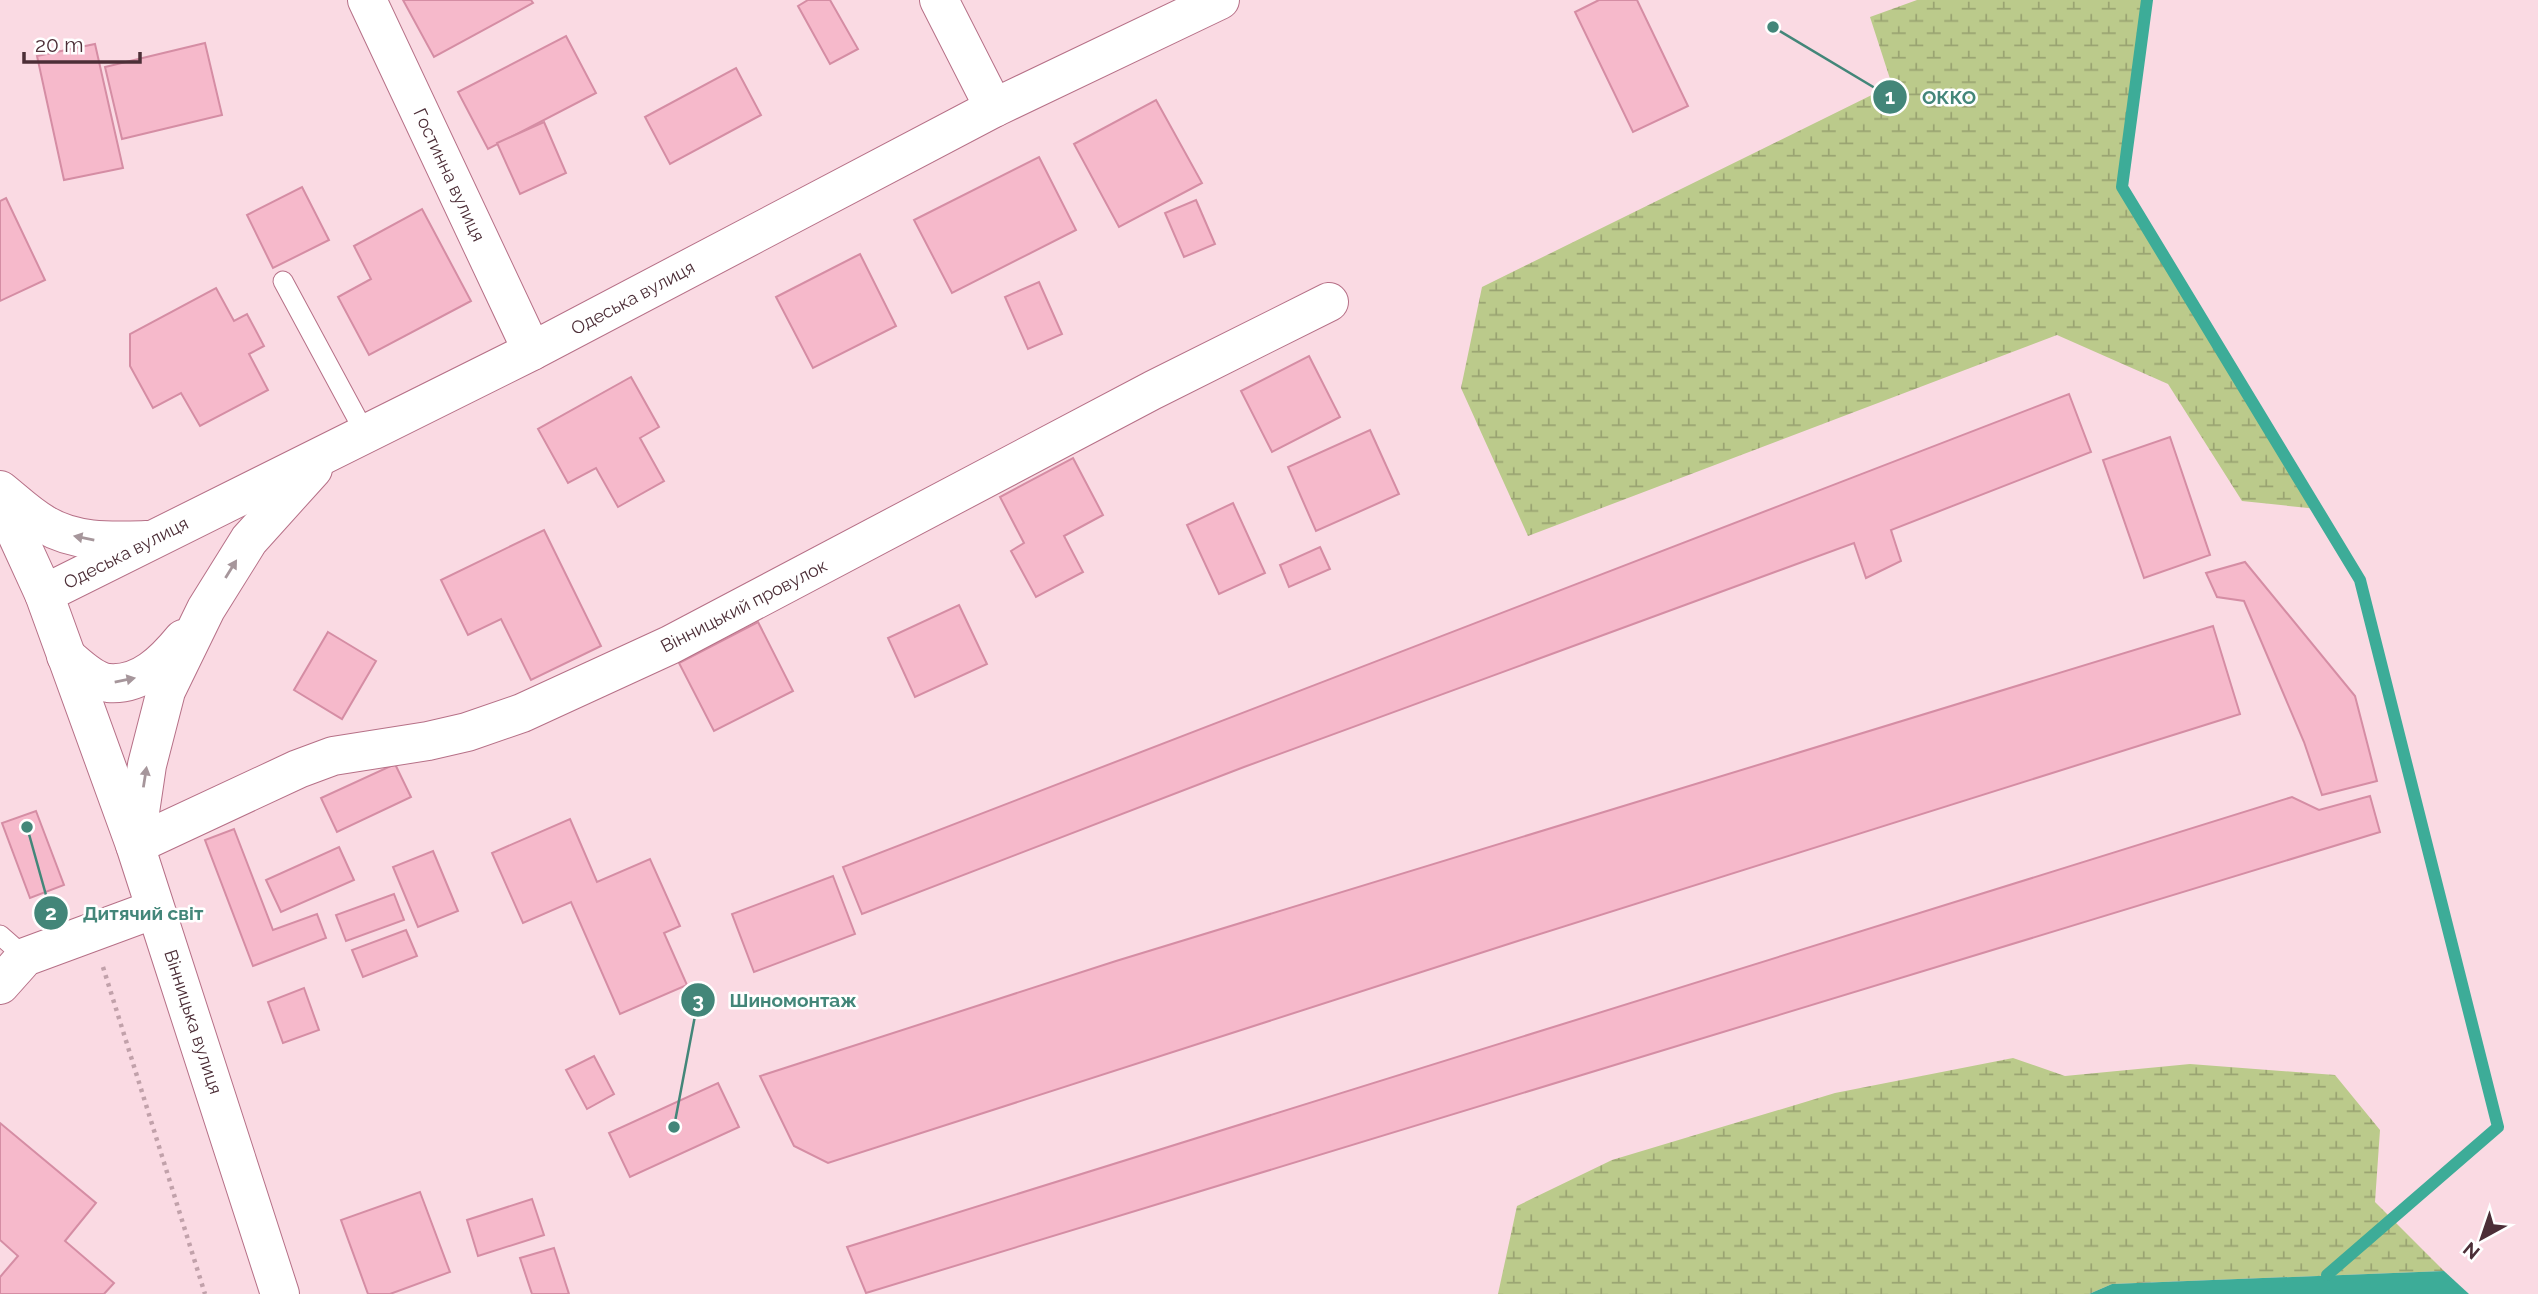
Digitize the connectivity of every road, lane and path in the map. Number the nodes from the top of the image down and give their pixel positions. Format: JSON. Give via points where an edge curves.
{"nodes":[{"id":1,"x":367,"y":0,"type":"edge"},
{"id":2,"x":939,"y":0,"type":"edge"},
{"id":3,"x":1220,"y":0,"type":"edge"},
{"id":4,"x":994,"y":108,"type":"junction"},
{"id":5,"x":283,"y":281,"type":"dead end"},
{"id":6,"x":1329,"y":302,"type":"dead end"},
{"id":7,"x":532,"y":351,"type":"junction"},
{"id":8,"x":365,"y":433,"type":"junction"},
{"id":9,"x":328,"y":452,"type":"junction"},
{"id":10,"x":0,"y":490,"type":"edge"},
{"id":11,"x":0,"y":498,"type":"edge"},
{"id":12,"x":152,"y":540,"type":"junction"},
{"id":13,"x":44,"y":594,"type":"junction"},
{"id":14,"x":206,"y":609,"type":"junction"},
{"id":15,"x":66,"y":656,"type":"junction"},
{"id":16,"x":135,"y":845,"type":"junction"},
{"id":17,"x":155,"y":909,"type":"junction"},
{"id":18,"x":93,"y":933,"type":"junction"},
{"id":19,"x":13,"y":946,"type":"edge"},
{"id":20,"x":0,"y":985,"type":"edge"},
{"id":21,"x":205,"y":1294,"type":"edge"},
{"id":22,"x":280,"y":1294,"type":"edge"}],
"edges":[{"from":1,"to":7,"type":"main road","name":"Гостинна вулиця"},
{"from":2,"to":4,"type":"main road"},
{"from":3,"to":4,"type":"main road","name":"Одеська вулиця"},
{"from":4,"to":7,"type":"main road","name":"Одеська вулиця"},
{"from":5,"to":8,"type":"lane"},
{"from":6,"to":16,"type":"main road","name":"Вінницький провулок","via":[[670,645],[522,713],[428,741],[333,756]]},
{"from":7,"to":8,"type":"main road","name":"Одеська вулиця"},
{"from":8,"to":9,"type":"main road","name":"Одеська вулиця"},
{"from":9,"to":12,"type":"main road","name":"Одеська вулиця"},
{"from":14,"to":9,"type":"main road","one_way":true,"via":[[249,540]]},
{"from":12,"to":10,"type":"main road","one_way":true,"via":[[101,541],[66,534],[43,524]]},
{"from":11,"to":13,"type":"main road","name":"Вінницька вулиця"},
{"from":12,"to":13,"type":"main road","name":"Одеська вулиця"},
{"from":13,"to":15,"type":"main road","name":"Вінницька вулиця"},
{"from":15,"to":14,"type":"main road","one_way":true,"via":[[108,683],[144,675],[176,647]]},
{"from":16,"to":14,"type":"main road","one_way":true,"via":[[147,765],[166,691]]},
{"from":15,"to":16,"type":"main road","name":"Вінницька вулиця"},
{"from":16,"to":17,"type":"main road","name":"Вінницька вулиця"},
{"from":17,"to":18,"type":"main road"},
{"from":17,"to":22,"type":"main road","name":"Вінницька вулиця"},
{"from":18,"to":19,"type":"main road"},
{"from":18,"to":21,"type":"path"},
{"from":19,"to":20,"type":"main road"}]}
